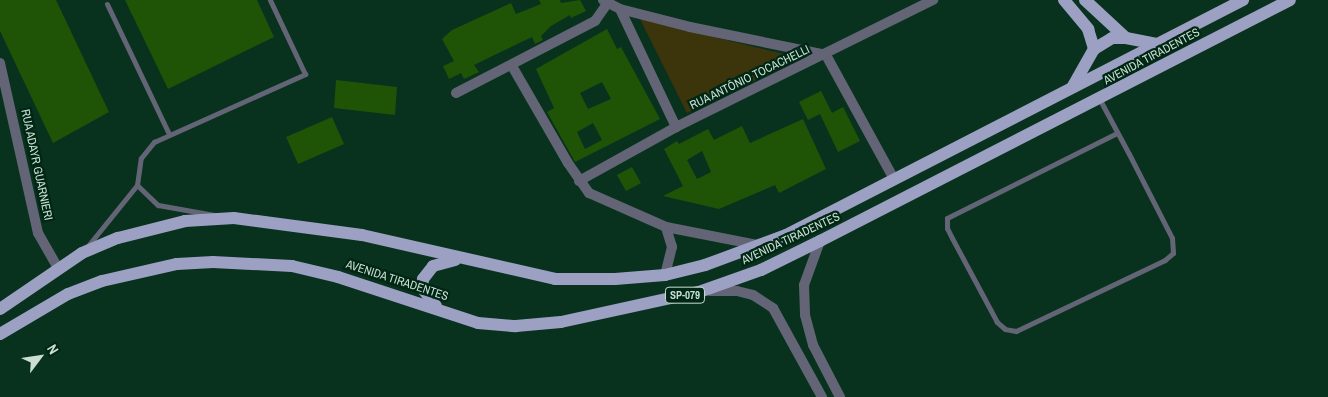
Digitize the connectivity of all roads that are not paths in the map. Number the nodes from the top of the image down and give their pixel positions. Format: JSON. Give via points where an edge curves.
{"nodes":[{"id":1,"x":270,"y":0,"type":"edge"},
{"id":2,"x":933,"y":0,"type":"edge"},
{"id":3,"x":1064,"y":0,"type":"edge"},
{"id":4,"x":1085,"y":0,"type":"edge"},
{"id":5,"x":1243,"y":0,"type":"edge"},
{"id":6,"x":1290,"y":0,"type":"edge"},
{"id":7,"x":605,"y":2,"type":"edge"},
{"id":8,"x":107,"y":4,"type":"dead end"},
{"id":9,"x":620,"y":9,"type":"junction"},
{"id":10,"x":1126,"y":38,"type":"junction"},
{"id":11,"x":1156,"y":44,"type":"junction"},
{"id":12,"x":1094,"y":48,"type":"junction"},
{"id":13,"x":826,"y":54,"type":"junction"},
{"id":14,"x":0,"y":63,"type":"edge"},
{"id":15,"x":512,"y":66,"type":"junction"},
{"id":16,"x":1073,"y":86,"type":"junction"},
{"id":17,"x":456,"y":93,"type":"dead end"},
{"id":18,"x":1100,"y":100,"type":"junction"},
{"id":19,"x":676,"y":127,"type":"junction"},
{"id":20,"x":1117,"y":132,"type":"junction"},
{"id":21,"x":168,"y":134,"type":"junction"},
{"id":22,"x":894,"y":179,"type":"junction"},
{"id":23,"x":579,"y":181,"type":"junction"},
{"id":24,"x":138,"y":185,"type":"junction"},
{"id":25,"x":234,"y":218,"type":"junction"},
{"id":26,"x":666,"y":227,"type":"junction"},
{"id":27,"x":820,"y":241,"type":"junction"},
{"id":28,"x":763,"y":246,"type":"junction"},
{"id":29,"x":82,"y":253,"type":"junction"},
{"id":30,"x":460,"y":259,"type":"junction"},
{"id":31,"x":58,"y":268,"type":"junction"},
{"id":32,"x":665,"y":275,"type":"junction"},
{"id":33,"x":699,"y":292,"type":"junction"},
{"id":34,"x":0,"y":309,"type":"edge"},
{"id":35,"x":440,"y":309,"type":"junction"},
{"id":36,"x":0,"y":334,"type":"edge"},
{"id":37,"x":810,"y":336,"type":"junction"},
{"id":38,"x":794,"y":344,"type":"junction"},
{"id":39,"x":822,"y":397,"type":"edge"},
{"id":40,"x":840,"y":397,"type":"edge"}],
"edges":[{"from":1,"to":21,"type":"lane","via":[[305,74]]},
{"from":2,"to":13,"type":"street","name":"RUA ANTÔNIO TOCACHELLI"},
{"from":3,"to":12,"type":"main road","via":[[1088,29]]},
{"from":4,"to":10,"type":"main road"},
{"from":5,"to":11,"type":"main road","name":"AVENIDA TIRADENTES","number":"SP-079"},
{"from":6,"to":18,"type":"main road","name":"AVENIDA TIRADENTES","number":"SP-079"},
{"from":7,"to":9,"type":"street"},
{"from":7,"to":15,"type":"street","via":[[594,21]]},
{"from":8,"to":21,"type":"lane"},
{"from":9,"to":13,"type":"street"},
{"from":9,"to":19,"type":"street"},
{"from":10,"to":11,"type":"main road"},
{"from":10,"to":12,"type":"main road","via":[[1112,38]]},
{"from":11,"to":16,"type":"main road","name":"AVENIDA TIRADENTES","number":"SP-079"},
{"from":12,"to":16,"type":"main road"},
{"from":13,"to":19,"type":"street","name":"RUA ANTÔNIO TOCACHELLI"},
{"from":13,"to":22,"type":"street"},
{"from":14,"to":31,"type":"street","name":"RUA ADAYR GUARNIERI","via":[[38,233]]},
{"from":15,"to":17,"type":"street"},
{"from":15,"to":23,"type":"street"},
{"from":16,"to":22,"type":"main road","name":"AVENIDA TIRADENTES","number":"SP-079"},
{"from":18,"to":20,"type":"lane"},
{"from":18,"to":27,"type":"main road","name":"AVENIDA TIRADENTES","number":"SP-079"},
{"from":19,"to":23,"type":"street","name":"RUA ANTÔNIO TOCACHELLI"},
{"from":20,"to":20,"type":"lane","via":[[947,218],[952,238],[997,322],[1005,330],[1016,331],[1165,260],[1173,253],[1172,238]]},
{"from":21,"to":24,"type":"lane","via":[[146,149],[141,158]]},
{"from":22,"to":28,"type":"main road","name":"AVENIDA TIRADENTES","number":"SP-079"},
{"from":23,"to":26,"type":"street","via":[[590,192]]},
{"from":24,"to":25,"type":"lane","via":[[158,204]]},
{"from":24,"to":29,"type":"lane"},
{"from":25,"to":29,"type":"main road","name":"AVENIDA TIRADENTES","number":"SP-079","via":[[154,227]]},
{"from":25,"to":30,"type":"main road","name":"AVENIDA TIRADENTES","number":"SP-079","via":[[362,235]]},
{"from":26,"to":28,"type":"street"},
{"from":26,"to":32,"type":"street","via":[[672,247]]},
{"from":27,"to":33,"type":"main road","name":"AVENIDA TIRADENTES","number":"SP-079","via":[[761,270]]},
{"from":27,"to":37,"type":"street","via":[[804,285],[805,315]]},
{"from":28,"to":32,"type":"main road","name":"AVENIDA TIRADENTES","number":"SP-079"},
{"from":29,"to":31,"type":"main road","name":"AVENIDA TIRADENTES","number":"SP-079"},
{"from":30,"to":32,"type":"main road","name":"AVENIDA TIRADENTES","number":"SP-079","via":[[555,279]]},
{"from":30,"to":35,"type":"main road","via":[[433,266],[423,279],[426,297]]},
{"from":31,"to":34,"type":"main road","name":"AVENIDA TIRADENTES","number":"SP-079"},
{"from":33,"to":35,"type":"main road","name":"AVENIDA TIRADENTES","number":"SP-079","via":[[543,324],[478,323]]},
{"from":33,"to":38,"type":"street","via":[[737,291],[753,295],[772,308]]},
{"from":35,"to":36,"type":"main road","name":"AVENIDA TIRADENTES","number":"SP-079","via":[[292,266],[213,262],[177,264],[102,281],[68,294]]},
{"from":37,"to":38,"type":"street"},
{"from":37,"to":40,"type":"street"},
{"from":38,"to":39,"type":"street"}]}
